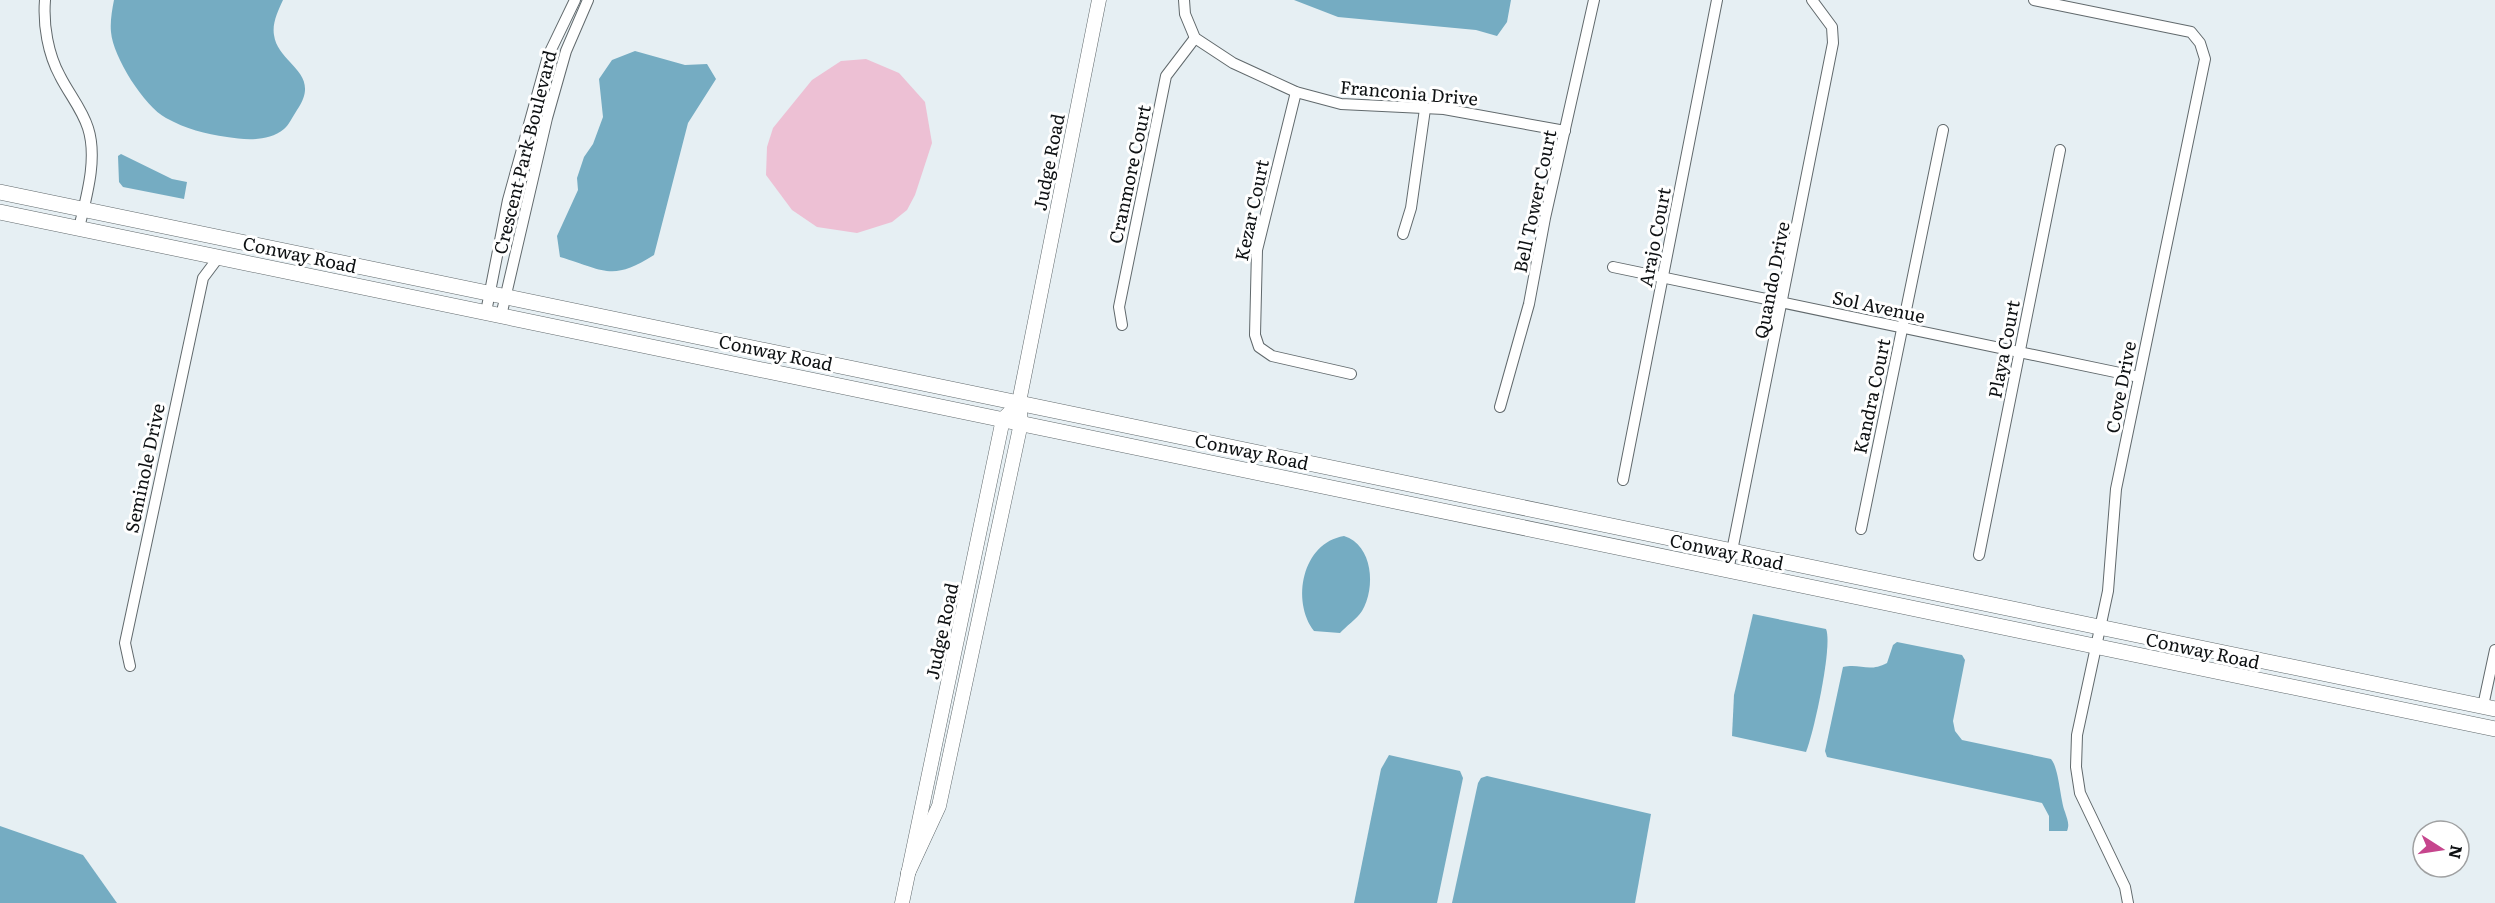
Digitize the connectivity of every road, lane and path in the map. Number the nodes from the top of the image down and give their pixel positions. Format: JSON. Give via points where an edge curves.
{"nodes":[{"id":1,"x":45,"y":0,"type":"edge"},
{"id":2,"x":575,"y":0,"type":"edge"},
{"id":3,"x":588,"y":0,"type":"edge"},
{"id":4,"x":1099,"y":0,"type":"edge"},
{"id":5,"x":1184,"y":0,"type":"edge"},
{"id":6,"x":1594,"y":0,"type":"edge"},
{"id":7,"x":1717,"y":0,"type":"edge"},
{"id":8,"x":1812,"y":0,"type":"edge"},
{"id":9,"x":2034,"y":0,"type":"edge"},
{"id":10,"x":1195,"y":38,"type":"junction"},
{"id":11,"x":1296,"y":92,"type":"junction"},
{"id":12,"x":1425,"y":109,"type":"junction"},
{"id":13,"x":1943,"y":130,"type":"dead end"},
{"id":14,"x":1565,"y":131,"type":"junction"},
{"id":15,"x":2061,"y":150,"type":"dead end"},
{"id":16,"x":0,"y":192,"type":"edge"},
{"id":17,"x":508,"y":200,"type":"junction"},
{"id":18,"x":525,"y":204,"type":"junction"},
{"id":19,"x":84,"y":209,"type":"junction"},
{"id":20,"x":0,"y":212,"type":"edge"},
{"id":21,"x":79,"y":228,"type":"junction"},
{"id":22,"x":1402,"y":234,"type":"dead end"},
{"id":23,"x":189,"y":251,"type":"junction"},
{"id":24,"x":218,"y":258,"type":"junction"},
{"id":25,"x":1613,"y":267,"type":"dead end"},
{"id":26,"x":203,"y":278,"type":"junction"},
{"id":27,"x":1663,"y":278,"type":"junction"},
{"id":28,"x":488,"y":292,"type":"junction"},
{"id":29,"x":505,"y":296,"type":"junction"},
{"id":30,"x":1783,"y":303,"type":"junction"},
{"id":31,"x":493,"y":314,"type":"junction"},
{"id":32,"x":1122,"y":326,"type":"dead end"},
{"id":33,"x":1902,"y":328,"type":"junction"},
{"id":34,"x":2020,"y":352,"type":"junction"},
{"id":35,"x":794,"y":356,"type":"junction"},
{"id":36,"x":754,"y":368,"type":"junction"},
{"id":37,"x":1351,"y":374,"type":"dead end"},
{"id":38,"x":2139,"y":377,"type":"junction"},
{"id":39,"x":1019,"y":402,"type":"junction"},
{"id":40,"x":1500,"y":407,"type":"dead end"},
{"id":41,"x":1004,"y":419,"type":"junction"},
{"id":42,"x":1021,"y":423,"type":"junction"},
{"id":43,"x":1623,"y":480,"type":"dead end"},
{"id":44,"x":1456,"y":493,"type":"junction"},
{"id":45,"x":1417,"y":505,"type":"junction"},
{"id":46,"x":1861,"y":529,"type":"dead end"},
{"id":47,"x":1732,"y":551,"type":"junction"},
{"id":48,"x":1979,"y":555,"type":"dead end"},
{"id":49,"x":1728,"y":571,"type":"junction"},
{"id":50,"x":2101,"y":628,"type":"junction"},
{"id":51,"x":2097,"y":648,"type":"junction"},
{"id":52,"x":2494,"y":657,"type":"edge"},
{"id":53,"x":130,"y":666,"type":"dead end"},
{"id":54,"x":2491,"y":708,"type":"edge"},
{"id":55,"x":2442,"y":719,"type":"junction"},
{"id":56,"x":2492,"y":725,"type":"edge"},
{"id":57,"x":908,"y":873,"type":"junction"},
{"id":58,"x":902,"y":903,"type":"edge"},
{"id":59,"x":2127,"y":903,"type":"edge"}],
"edges":[{"from":1,"to":19,"type":"street","via":[[47,39],[88,130],[91,153]]},
{"from":2,"to":17,"type":"street","name":"Crescent Park Boulevard","via":[[548,56]]},
{"from":3,"to":18,"type":"street","name":"Crescent Park Boulevard","via":[[566,51]]},
{"from":4,"to":39,"type":"street","name":"Judge Road"},
{"from":5,"to":10,"type":"street"},
{"from":6,"to":14,"type":"street","name":"Bell Tower Court"},
{"from":7,"to":27,"type":"street","name":"Arajo Court"},
{"from":8,"to":30,"type":"street","name":"Quando Drive","via":[[1832,27],[1833,44]]},
{"from":9,"to":38,"type":"street","name":"Cove Drive","via":[[2191,32],[2205,59]]},
{"from":10,"to":11,"type":"street","name":"Franconia Drive","via":[[1233,63]]},
{"from":10,"to":32,"type":"street","name":"Cranmore Court","via":[[1166,76],[1119,307]]},
{"from":11,"to":12,"type":"street","name":"Franconia Drive","via":[[1341,104]]},
{"from":11,"to":37,"type":"street","name":"Kezar Court","via":[[1257,250],[1255,335],[1259,347],[1272,356]]},
{"from":12,"to":14,"type":"street","name":"Franconia Drive"},
{"from":12,"to":22,"type":"street","via":[[1411,208]]},
{"from":13,"to":33,"type":"street","name":"Kandra Court"},
{"from":14,"to":40,"type":"street","name":"Bell Tower Court","via":[[1529,304]]},
{"from":15,"to":34,"type":"street","name":"Playa Court"},
{"from":16,"to":19,"type":"main road","name":"Conway Road"},
{"from":17,"to":18,"type":"street"},
{"from":17,"to":28,"type":"street","name":"Crescent Park Boulevard"},
{"from":18,"to":29,"type":"street","name":"Crescent Park Boulevard"},
{"from":19,"to":21,"type":"street"},
{"from":19,"to":28,"type":"main road","name":"Conway Road"},
{"from":20,"to":21,"type":"main road","name":"Conway Road"},
{"from":21,"to":23,"type":"main road","name":"Conway Road"},
{"from":23,"to":24,"type":"main road","name":"Conway Road"},
{"from":23,"to":26,"type":"street","via":[[197,259]]},
{"from":24,"to":26,"type":"street","name":"Seminole Drive"},
{"from":24,"to":31,"type":"main road","name":"Conway Road"},
{"from":25,"to":27,"type":"street","name":"Sol Avenue"},
{"from":26,"to":53,"type":"street","name":"Seminole Drive","via":[[125,643]]},
{"from":27,"to":30,"type":"street","name":"Sol Avenue"},
{"from":27,"to":43,"type":"street","name":"Arajo Court"},
{"from":28,"to":29,"type":"main road","name":"Conway Road"},
{"from":28,"to":31,"type":"street","name":"Crescent Park Boulevard"},
{"from":29,"to":31,"type":"street","name":"Crescent Park Boulevard"},
{"from":29,"to":35,"type":"main road","name":"Conway Road"},
{"from":30,"to":33,"type":"street","name":"Sol Avenue"},
{"from":30,"to":47,"type":"street","name":"Quando Drive"},
{"from":31,"to":36,"type":"main road","name":"Conway Road"},
{"from":33,"to":34,"type":"street","name":"Sol Avenue"},
{"from":33,"to":46,"type":"street","name":"Kandra Court"},
{"from":34,"to":38,"type":"street","name":"Sol Avenue"},
{"from":34,"to":48,"type":"street","name":"Playa Court"},
{"from":35,"to":36,"type":"main road","via":[[769,359]]},
{"from":35,"to":39,"type":"main road","name":"Conway Road"},
{"from":36,"to":41,"type":"main road","name":"Conway Road"},
{"from":38,"to":50,"type":"street","name":"Cove Drive","via":[[2116,489]]},
{"from":39,"to":41,"type":"street","name":"Judge Road"},
{"from":39,"to":42,"type":"street","name":"Judge Road"},
{"from":39,"to":44,"type":"main road","name":"Conway Road"},
{"from":41,"to":42,"type":"main road","name":"Conway Road"},
{"from":41,"to":57,"type":"street","name":"Judge Road"},
{"from":42,"to":45,"type":"main road","name":"Conway Road"},
{"from":42,"to":57,"type":"street","name":"Judge Road","via":[[939,806]]},
{"from":44,"to":45,"type":"main road"},
{"from":44,"to":47,"type":"main road","name":"Conway Road"},
{"from":45,"to":49,"type":"main road","name":"Conway Road"},
{"from":47,"to":49,"type":"street","name":"Quando Drive"},
{"from":47,"to":50,"type":"main road","name":"Conway Road"},
{"from":49,"to":51,"type":"main road","name":"Conway Road"},
{"from":50,"to":51,"type":"street","name":"Cove Drive"},
{"from":50,"to":54,"type":"main road","name":"Conway Road"},
{"from":51,"to":55,"type":"main road","name":"Conway Road"},
{"from":51,"to":59,"type":"street","name":"Cove Drive","via":[[2077,735],[2079,793],[2125,887]]},
{"from":52,"to":54,"type":"street"},
{"from":54,"to":55,"type":"main road","via":[[2474,718]]},
{"from":55,"to":56,"type":"main road","name":"Conway Road"},
{"from":57,"to":58,"type":"street","name":"Judge Road"}]}
